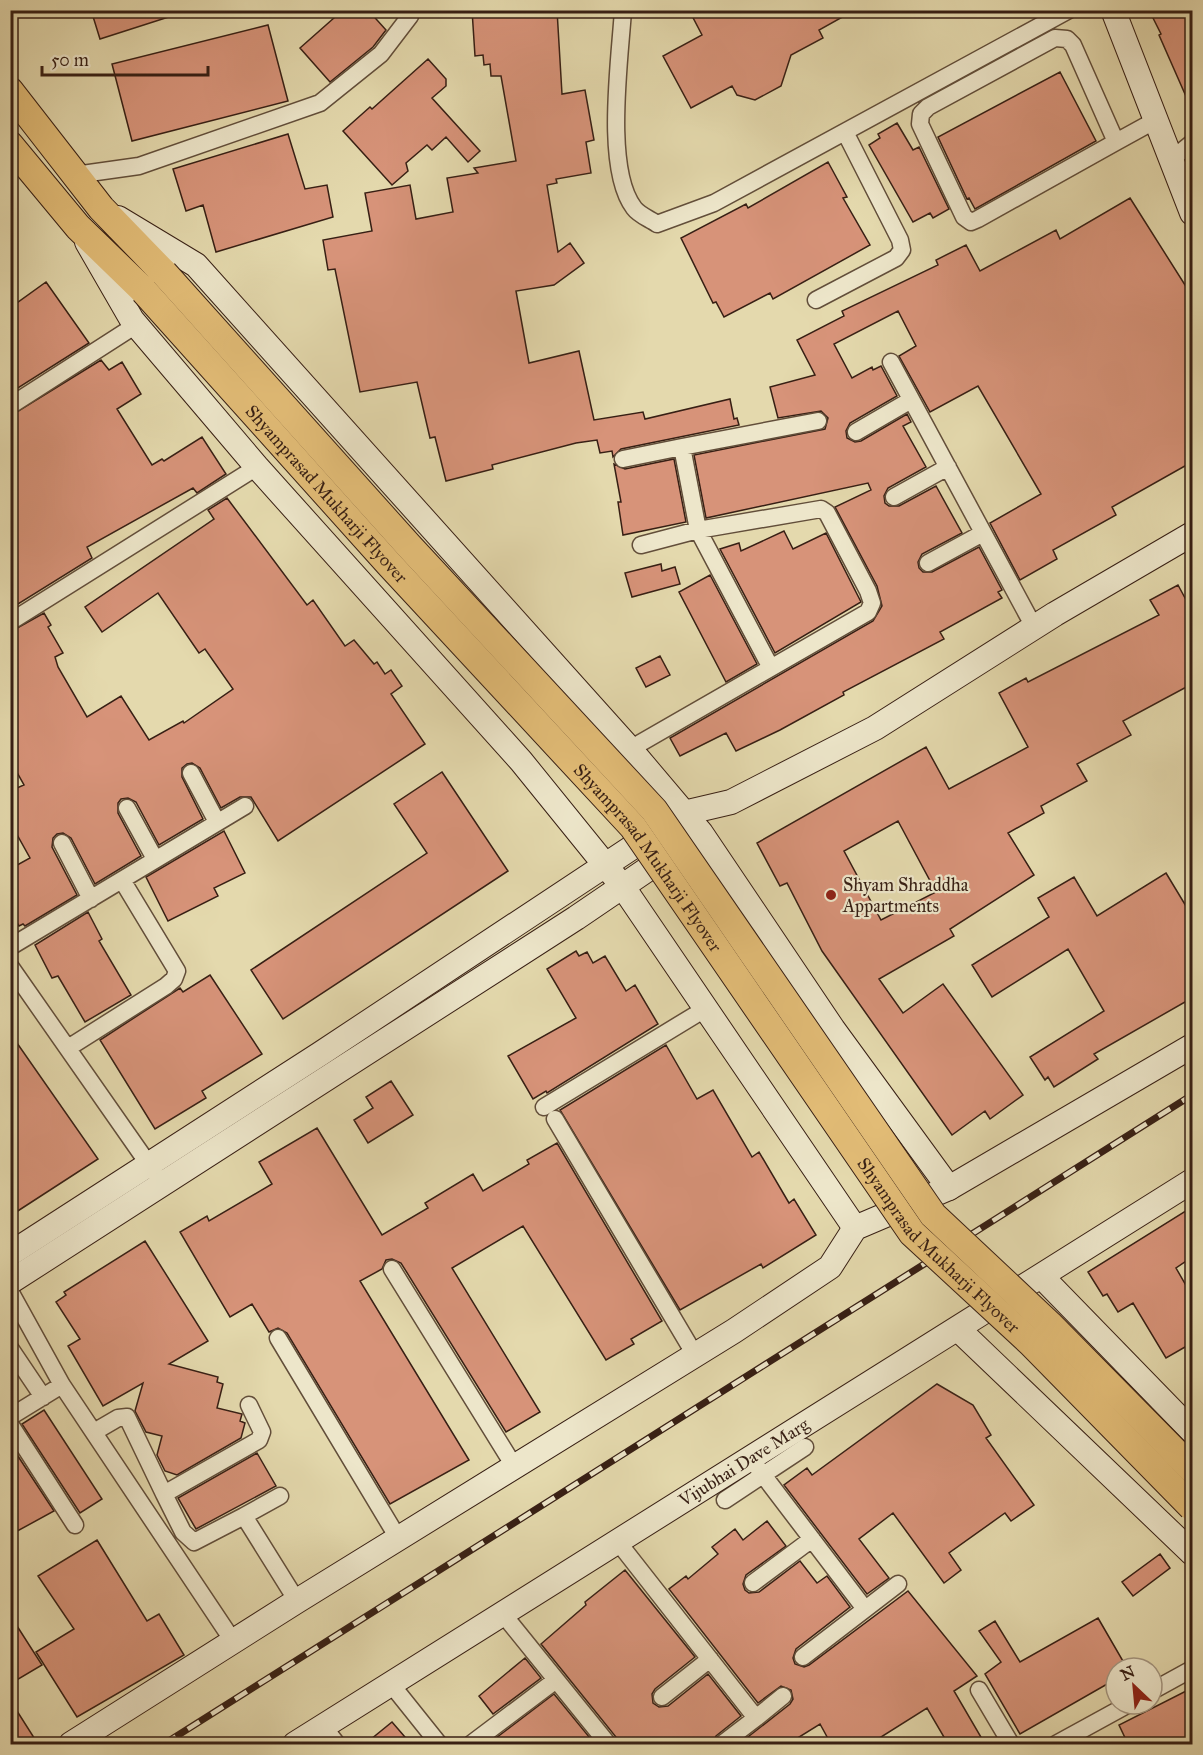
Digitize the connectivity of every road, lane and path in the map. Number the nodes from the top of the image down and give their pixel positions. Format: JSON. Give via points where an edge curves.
{"nodes":[{"id":1,"x":410,"y":10,"type":"edge"},
{"id":2,"x":623,"y":10,"type":"edge"},
{"id":3,"x":1069,"y":10,"type":"edge"},
{"id":4,"x":1113,"y":10,"type":"edge"},
{"id":5,"x":10,"y":92,"type":"edge"},
{"id":6,"x":1156,"y":120,"type":"junction"},
{"id":7,"x":845,"y":132,"type":"junction"},
{"id":8,"x":1116,"y":142,"type":"junction"},
{"id":9,"x":1192,"y":143,"type":"edge"},
{"id":10,"x":10,"y":145,"type":"edge"},
{"id":11,"x":1172,"y":159,"type":"junction"},
{"id":12,"x":75,"y":175,"type":"junction"},
{"id":13,"x":101,"y":208,"type":"junction"},
{"id":14,"x":1192,"y":213,"type":"edge"},
{"id":15,"x":78,"y":226,"type":"junction"},
{"id":16,"x":816,"y":300,"type":"dead end"},
{"id":17,"x":136,"y":324,"type":"junction"},
{"id":18,"x":891,"y":362,"type":"dead end"},
{"id":19,"x":911,"y":400,"type":"junction"},
{"id":20,"x":10,"y":406,"type":"edge"},
{"id":21,"x":818,"y":421,"type":"dead end"},
{"id":22,"x":856,"y":432,"type":"dead end"},
{"id":23,"x":682,"y":447,"type":"junction"},
{"id":24,"x":623,"y":459,"type":"dead end"},
{"id":25,"x":257,"y":467,"type":"junction"},
{"id":26,"x":948,"y":467,"type":"junction"},
{"id":27,"x":894,"y":497,"type":"dead end"},
{"id":28,"x":698,"y":530,"type":"junction"},
{"id":29,"x":983,"y":532,"type":"junction"},
{"id":30,"x":1192,"y":534,"type":"edge"},
{"id":31,"x":641,"y":545,"type":"dead end"},
{"id":32,"x":928,"y":563,"type":"dead end"},
{"id":33,"x":10,"y":622,"type":"edge"},
{"id":34,"x":1034,"y":627,"type":"junction"},
{"id":35,"x":771,"y":668,"type":"junction"},
{"id":36,"x":630,"y":749,"type":"junction"},
{"id":37,"x":191,"y":773,"type":"dead end"},
{"id":38,"x":731,"y":802,"type":"junction"},
{"id":39,"x":245,"y":806,"type":"dead end"},
{"id":40,"x":127,"y":807,"type":"dead end"},
{"id":41,"x":684,"y":813,"type":"junction"},
{"id":42,"x":217,"y":822,"type":"junction"},
{"id":43,"x":701,"y":833,"type":"junction"},
{"id":44,"x":62,"y":843,"type":"dead end"},
{"id":45,"x":155,"y":860,"type":"junction"},
{"id":46,"x":605,"y":866,"type":"junction"},
{"id":47,"x":122,"y":880,"type":"junction"},
{"id":48,"x":623,"y":887,"type":"junction"},
{"id":49,"x":91,"y":898,"type":"junction"},
{"id":50,"x":10,"y":947,"type":"edge"},
{"id":51,"x":10,"y":966,"type":"edge"},
{"id":52,"x":705,"y":1009,"type":"junction"},
{"id":53,"x":1192,"y":1046,"type":"edge"},
{"id":54,"x":68,"y":1048,"type":"junction"},
{"id":55,"x":544,"y":1107,"type":"dead end"},
{"id":56,"x":555,"y":1119,"type":"dead end"},
{"id":57,"x":148,"y":1164,"type":"junction"},
{"id":58,"x":1192,"y":1181,"type":"edge"},
{"id":59,"x":162,"y":1183,"type":"junction"},
{"id":60,"x":950,"y":1188,"type":"junction"},
{"id":61,"x":855,"y":1228,"type":"junction"},
{"id":62,"x":10,"y":1254,"type":"edge"},
{"id":63,"x":392,"y":1269,"type":"dead end"},
{"id":64,"x":1043,"y":1278,"type":"junction"},
{"id":65,"x":10,"y":1282,"type":"edge"},
{"id":66,"x":10,"y":1291,"type":"edge"},
{"id":67,"x":959,"y":1330,"type":"junction"},
{"id":68,"x":278,"y":1338,"type":"dead end"},
{"id":69,"x":10,"y":1348,"type":"edge"},
{"id":70,"x":695,"y":1355,"type":"junction"},
{"id":71,"x":62,"y":1385,"type":"junction"},
{"id":72,"x":43,"y":1397,"type":"junction"},
{"id":73,"x":249,"y":1405,"type":"dead end"},
{"id":74,"x":10,"y":1417,"type":"edge"},
{"id":75,"x":10,"y":1424,"type":"edge"},
{"id":76,"x":1192,"y":1431,"type":"edge"},
{"id":77,"x":94,"y":1432,"type":"junction"},
{"id":78,"x":805,"y":1447,"type":"dead end"},
{"id":79,"x":514,"y":1466,"type":"junction"},
{"id":80,"x":757,"y":1467,"type":"junction"},
{"id":81,"x":1192,"y":1469,"type":"edge"},
{"id":82,"x":164,"y":1494,"type":"junction"},
{"id":83,"x":280,"y":1497,"type":"dead end"},
{"id":84,"x":725,"y":1500,"type":"dead end"},
{"id":85,"x":1192,"y":1507,"type":"edge"},
{"id":86,"x":244,"y":1516,"type":"junction"},
{"id":87,"x":75,"y":1525,"type":"dead end"},
{"id":88,"x":398,"y":1538,"type":"junction"},
{"id":89,"x":812,"y":1539,"type":"junction"},
{"id":90,"x":618,"y":1542,"type":"junction"},
{"id":91,"x":1192,"y":1553,"type":"edge"},
{"id":92,"x":753,"y":1584,"type":"dead end"},
{"id":93,"x":898,"y":1584,"type":"dead end"},
{"id":94,"x":297,"y":1601,"type":"junction"},
{"id":95,"x":865,"y":1609,"type":"junction"},
{"id":96,"x":503,"y":1614,"type":"junction"},
{"id":97,"x":233,"y":1641,"type":"junction"},
{"id":98,"x":803,"y":1657,"type":"dead end"},
{"id":99,"x":710,"y":1659,"type":"junction"},
{"id":100,"x":1192,"y":1668,"type":"edge"},
{"id":101,"x":556,"y":1680,"type":"junction"},
{"id":102,"x":392,"y":1684,"type":"junction"},
{"id":103,"x":1164,"y":1684,"type":"edge"},
{"id":104,"x":979,"y":1690,"type":"dead end"},
{"id":105,"x":783,"y":1696,"type":"dead end"},
{"id":106,"x":662,"y":1697,"type":"dead end"},
{"id":107,"x":1107,"y":1716,"type":"edge"},
{"id":108,"x":756,"y":1718,"type":"junction"},
{"id":109,"x":330,"y":1736,"type":"edge"},
{"id":110,"x":602,"y":1742,"type":"edge"},
{"id":111,"x":71,"y":1744,"type":"edge"},
{"id":112,"x":295,"y":1744,"type":"edge"},
{"id":113,"x":439,"y":1744,"type":"edge"},
{"id":114,"x":471,"y":1744,"type":"edge"},
{"id":115,"x":722,"y":1744,"type":"edge"},
{"id":116,"x":1011,"y":1744,"type":"edge"},
{"id":117,"x":1056,"y":1744,"type":"edge"}],
"edges":[{"from":1,"to":12,"type":"street","via":[[410,16],[381,54],[320,103],[139,166]]},
{"from":2,"to":7,"type":"street","via":[[616,112],[621,180],[635,209],[657,224],[714,203]]},
{"from":3,"to":7,"type":"street"},
{"from":4,"to":6,"type":"street"},
{"from":5,"to":12,"type":"main road","name":"Shyamprasad Mukharji Flyover"},
{"from":6,"to":8,"type":"street"},
{"from":6,"to":11,"type":"street"},
{"from":7,"to":16,"type":"street","via":[[902,249],[896,258]]},
{"from":8,"to":8,"type":"street","via":[[971,222],[964,217],[920,124],[921,114],[1055,38],[1067,39]]},
{"from":9,"to":11,"type":"street"},
{"from":10,"to":15,"type":"main road","name":"Shyamprasad Mukharji Flyover"},
{"from":11,"to":14,"type":"street"},
{"from":12,"to":13,"type":"main road","name":"Shyamprasad Mukharji Flyover"},
{"from":13,"to":36,"type":"street","via":[[196,265]]},
{"from":13,"to":81,"type":"main road","name":"Shyamprasad Mukharji Flyover","bridge":true,"via":[[654,810],[933,1215],[1049,1324]]},
{"from":15,"to":17,"type":"street"},
{"from":15,"to":85,"type":"main road","name":"Shyamprasad Mukharji Flyover","bridge":true,"via":[[144,291],[389,564],[633,827],[912,1233],[1031,1343]]},
{"from":17,"to":20,"type":"street"},
{"from":17,"to":25,"type":"street"},
{"from":18,"to":19,"type":"street"},
{"from":19,"to":22,"type":"street"},
{"from":19,"to":26,"type":"street"},
{"from":21,"to":23,"type":"street"},
{"from":23,"to":24,"type":"street"},
{"from":23,"to":28,"type":"street"},
{"from":25,"to":33,"type":"street"},
{"from":25,"to":46,"type":"street","via":[[521,760]]},
{"from":26,"to":27,"type":"street"},
{"from":26,"to":29,"type":"street"},
{"from":28,"to":31,"type":"street"},
{"from":28,"to":35,"type":"street"},
{"from":28,"to":35,"type":"street","via":[[821,509],[827,513],[872,603],[868,612]]},
{"from":29,"to":32,"type":"street"},
{"from":29,"to":34,"type":"street"},
{"from":30,"to":34,"type":"street"},
{"from":34,"to":38,"type":"street","via":[[875,728]]},
{"from":35,"to":36,"type":"street"},
{"from":36,"to":41,"type":"street"},
{"from":37,"to":42,"type":"street"},
{"from":38,"to":41,"type":"street"},
{"from":38,"to":43,"type":"street"},
{"from":39,"to":42,"type":"street"},
{"from":40,"to":45,"type":"street"},
{"from":41,"to":43,"type":"street"},
{"from":41,"to":46,"type":"street"},
{"from":42,"to":45,"type":"street"},
{"from":43,"to":48,"type":"street"},
{"from":43,"to":60,"type":"street","via":[[833,1029]]},
{"from":44,"to":49,"type":"street"},
{"from":45,"to":47,"type":"street"},
{"from":46,"to":48,"type":"street"},
{"from":46,"to":57,"type":"street"},
{"from":47,"to":49,"type":"street"},
{"from":47,"to":54,"type":"street","via":[[177,971],[166,986]]},
{"from":48,"to":52,"type":"street"},
{"from":48,"to":59,"type":"street"},
{"from":49,"to":50,"type":"street"},
{"from":51,"to":54,"type":"street"},
{"from":52,"to":55,"type":"street"},
{"from":52,"to":61,"type":"street"},
{"from":53,"to":60,"type":"street"},
{"from":54,"to":57,"type":"street"},
{"from":56,"to":70,"type":"street"},
{"from":57,"to":59,"type":"street"},
{"from":57,"to":62,"type":"street"},
{"from":58,"to":64,"type":"street","name":"Vijubhai Dave Marg"},
{"from":59,"to":65,"type":"street"},
{"from":60,"to":61,"type":"street"},
{"from":61,"to":70,"type":"street","via":[[830,1267]]},
{"from":63,"to":79,"type":"street"},
{"from":64,"to":67,"type":"street","name":"Vijubhai Dave Marg"},
{"from":64,"to":76,"type":"street"},
{"from":66,"to":71,"type":"street"},
{"from":67,"to":80,"type":"street","name":"Vijubhai Dave Marg"},
{"from":67,"to":91,"type":"street"},
{"from":68,"to":88,"type":"street"},
{"from":69,"to":72,"type":"street"},
{"from":70,"to":79,"type":"street"},
{"from":71,"to":72,"type":"street"},
{"from":71,"to":77,"type":"street"},
{"from":72,"to":74,"type":"street"},
{"from":73,"to":82,"type":"street","via":[[262,1432],[259,1440]]},
{"from":75,"to":87,"type":"street"},
{"from":77,"to":82,"type":"street","via":[[127,1417]]},
{"from":77,"to":97,"type":"street"},
{"from":78,"to":80,"type":"street"},
{"from":79,"to":88,"type":"street"},
{"from":80,"to":84,"type":"street"},
{"from":80,"to":89,"type":"street"},
{"from":80,"to":90,"type":"street","name":"Vijubhai Dave Marg"},
{"from":82,"to":86,"type":"street","via":[[183,1532],[194,1542]]},
{"from":83,"to":86,"type":"street"},
{"from":86,"to":94,"type":"street"},
{"from":88,"to":94,"type":"street"},
{"from":89,"to":92,"type":"street"},
{"from":89,"to":95,"type":"street"},
{"from":90,"to":96,"type":"street","name":"Vijubhai Dave Marg"},
{"from":90,"to":99,"type":"street"},
{"from":93,"to":95,"type":"street"},
{"from":94,"to":97,"type":"street"},
{"from":95,"to":98,"type":"street"},
{"from":96,"to":101,"type":"street"},
{"from":96,"to":102,"type":"street","name":"Vijubhai Dave Marg"},
{"from":97,"to":111,"type":"street"},
{"from":99,"to":106,"type":"street"},
{"from":99,"to":108,"type":"street"},
{"from":100,"to":103,"type":"street"},
{"from":101,"to":110,"type":"street"},
{"from":101,"to":114,"type":"street"},
{"from":102,"to":109,"type":"street","name":"Vijubhai Dave Marg"},
{"from":102,"to":113,"type":"street"},
{"from":104,"to":116,"type":"street"},
{"from":105,"to":108,"type":"street"},
{"from":107,"to":117,"type":"street"},
{"from":108,"to":115,"type":"street"},
{"from":109,"to":112,"type":"street","name":"Vijubhai Dave Marg"}]}
